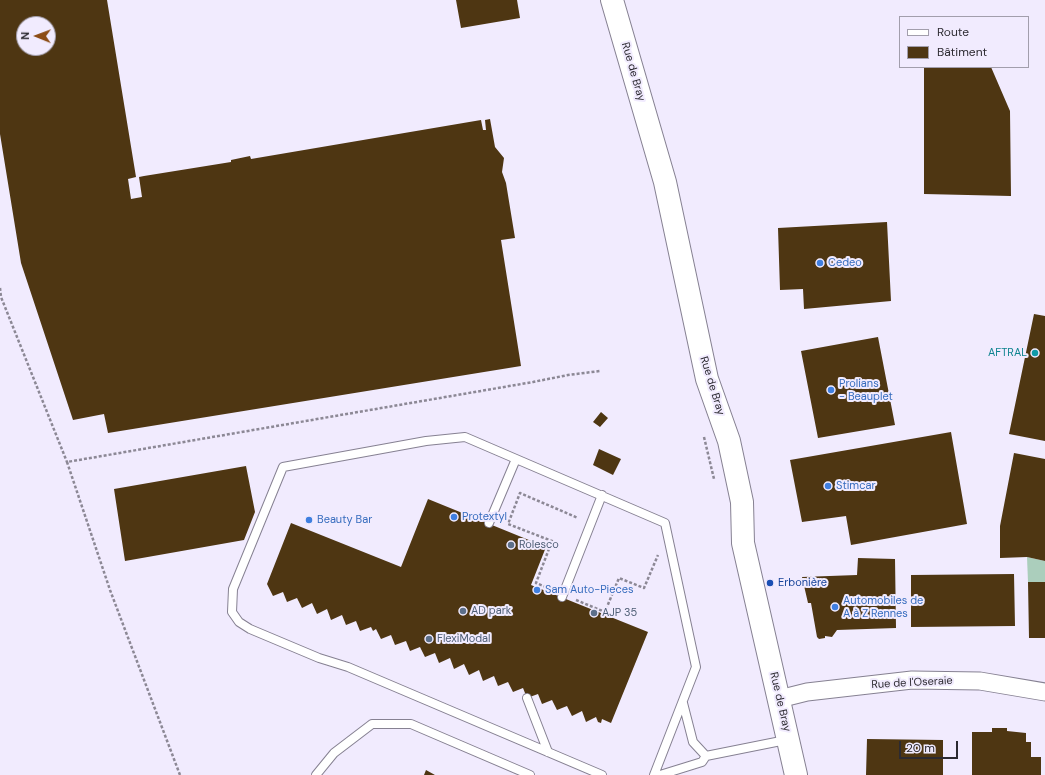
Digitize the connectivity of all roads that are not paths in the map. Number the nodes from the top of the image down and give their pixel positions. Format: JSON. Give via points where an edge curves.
{"nodes":[{"id":1,"x":612,"y":0,"type":"edge"},
{"id":2,"x":516,"y":459,"type":"junction"},
{"id":3,"x":602,"y":495,"type":"junction"},
{"id":4,"x":489,"y":523,"type":"dead end"},
{"id":5,"x":562,"y":596,"type":"road end"},
{"id":6,"x":1045,"y":692,"type":"edge"},
{"id":7,"x":527,"y":698,"type":"dead end"},
{"id":8,"x":780,"y":699,"type":"junction"},
{"id":9,"x":683,"y":703,"type":"junction"},
{"id":10,"x":789,"y":740,"type":"junction"},
{"id":11,"x":548,"y":752,"type":"junction"},
{"id":12,"x":706,"y":756,"type":"junction"},
{"id":13,"x":316,"y":775,"type":"edge"},
{"id":14,"x":530,"y":775,"type":"edge"},
{"id":15,"x":602,"y":775,"type":"edge"},
{"id":16,"x":654,"y":775,"type":"edge"},
{"id":17,"x":660,"y":775,"type":"edge"},
{"id":18,"x":796,"y":775,"type":"edge"}],
"edges":[{"from":1,"to":8,"type":"street","name":"Rue de Bray","via":[[666,182],[707,379],[729,441],[742,502],[743,543]]},
{"from":2,"to":3,"type":"lane"},
{"from":2,"to":4,"type":"lane"},
{"from":2,"to":11,"type":"lane","via":[[465,437],[426,441],[283,467],[236,582],[231,605],[235,618],[250,630],[348,667]]},
{"from":3,"to":5,"type":"lane"},
{"from":3,"to":9,"type":"lane","via":[[665,523],[696,667]]},
{"from":6,"to":8,"type":"street","name":"Rue de l'Oseraie","via":[[980,681],[912,680],[807,692]]},
{"from":7,"to":11,"type":"lane"},
{"from":8,"to":10,"type":"street","name":"Rue de Bray"},
{"from":9,"to":12,"type":"lane","via":[[693,742]]},
{"from":9,"to":16,"type":"lane"},
{"from":10,"to":12,"type":"lane"},
{"from":10,"to":18,"type":"street","name":"Rue de Bray"},
{"from":11,"to":15,"type":"lane"},
{"from":12,"to":17,"type":"lane","via":[[702,762]]},
{"from":13,"to":14,"type":"lane","via":[[334,753],[372,724],[411,724]]}]}
